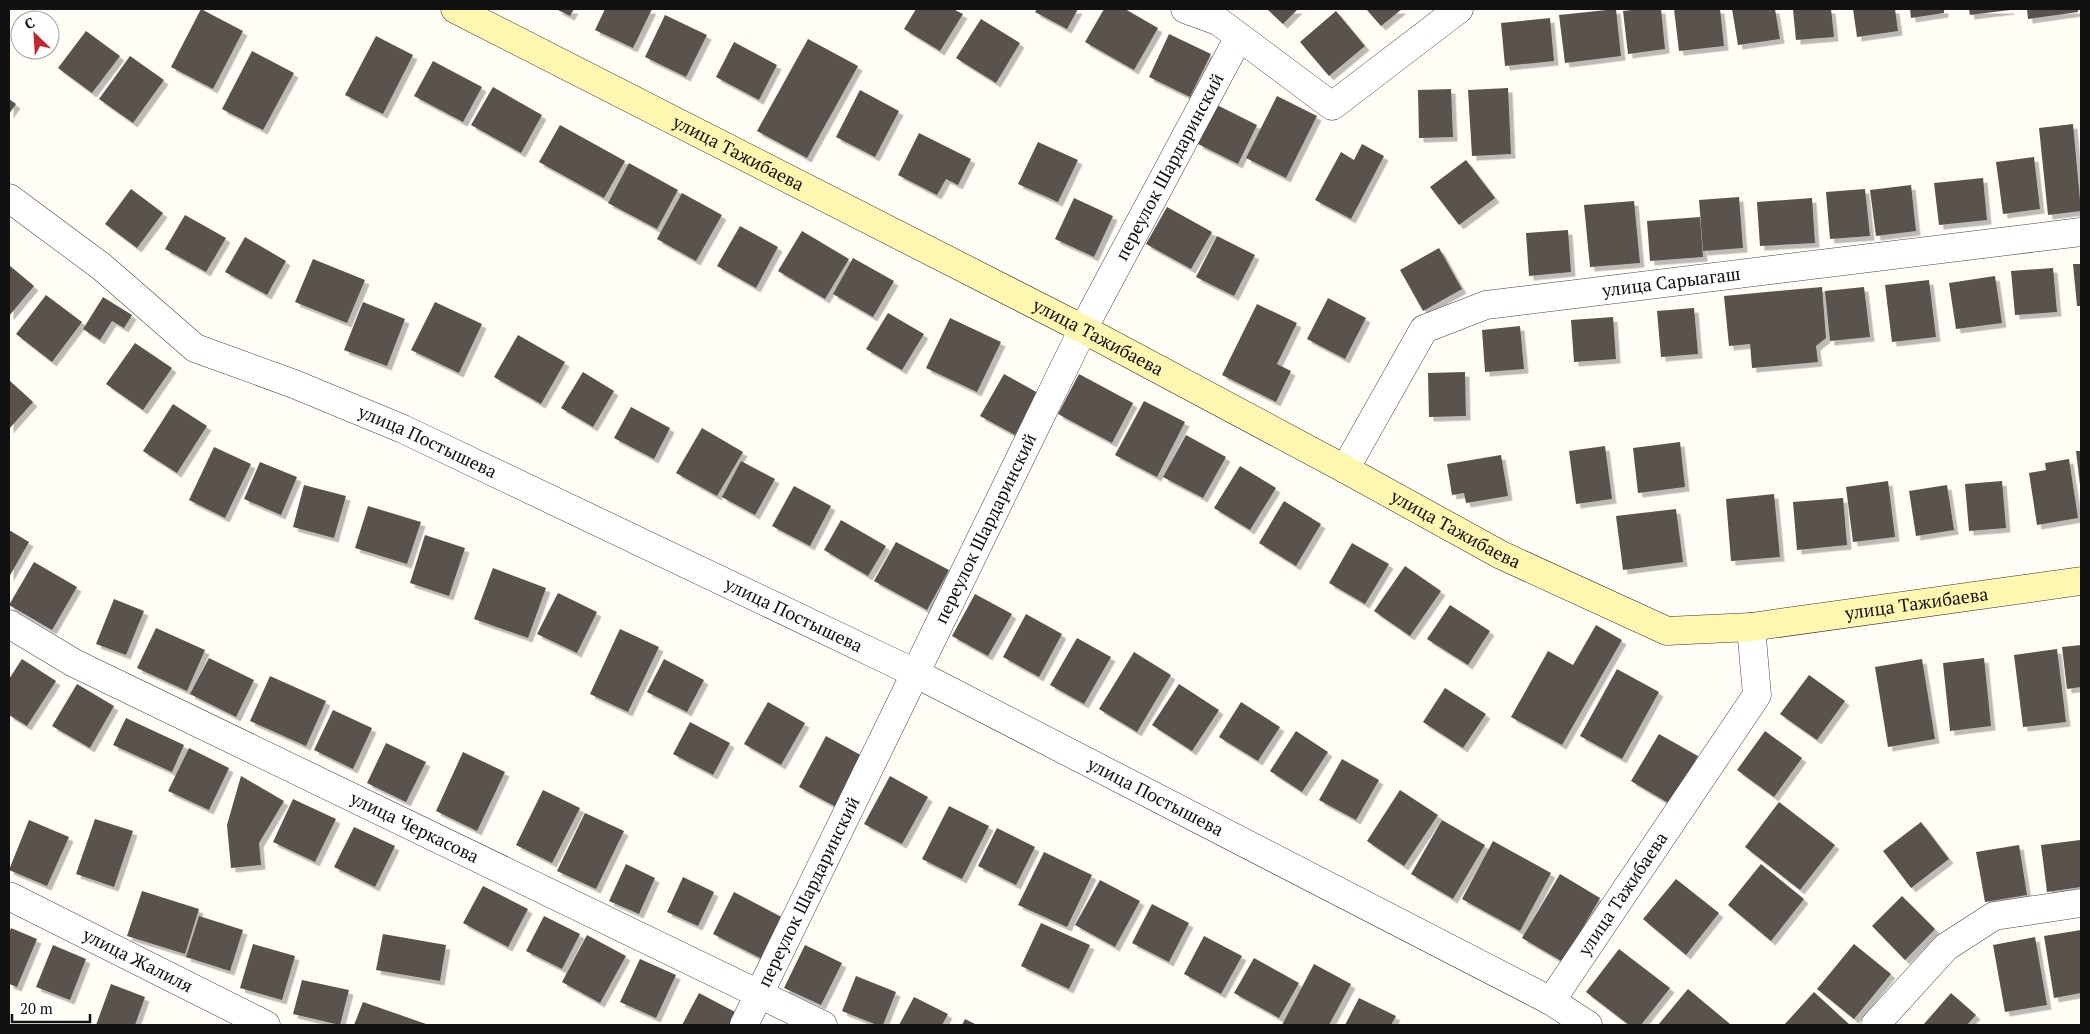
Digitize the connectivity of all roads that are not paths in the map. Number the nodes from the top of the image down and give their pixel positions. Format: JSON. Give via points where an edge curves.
{"nodes":[{"id":1,"x":455,"y":9,"type":"edge"},
{"id":2,"x":1185,"y":9,"type":"edge"},
{"id":3,"x":1459,"y":9,"type":"edge"},
{"id":4,"x":1223,"y":22,"type":"edge"},
{"id":5,"x":9,"y":198,"type":"edge"},
{"id":6,"x":2081,"y":232,"type":"edge"},
{"id":7,"x":1083,"y":330,"type":"junction"},
{"id":8,"x":1346,"y":469,"type":"junction"},
{"id":9,"x":2081,"y":581,"type":"edge"},
{"id":10,"x":9,"y":624,"type":"edge"},
{"id":11,"x":1750,"y":628,"type":"junction"},
{"id":12,"x":915,"y":673,"type":"junction"},
{"id":13,"x":9,"y":896,"type":"edge"},
{"id":14,"x":2081,"y":903,"type":"edge"},
{"id":15,"x":760,"y":993,"type":"junction"},
{"id":16,"x":1551,"y":1000,"type":"junction"},
{"id":17,"x":266,"y":1025,"type":"edge"},
{"id":18,"x":744,"y":1025,"type":"edge"},
{"id":19,"x":823,"y":1025,"type":"edge"},
{"id":20,"x":1588,"y":1025,"type":"edge"},
{"id":21,"x":1875,"y":1025,"type":"edge"}],
"edges":[{"from":1,"to":7,"type":"street","name":"улица Тажибаева"},
{"from":2,"to":4,"type":"street"},
{"from":3,"to":4,"type":"street","via":[[1332,106]]},
{"from":4,"to":7,"type":"street","name":"переулок Шардаринский"},
{"from":5,"to":12,"type":"street","name":"улица Постышева","via":[[102,267],[195,348],[403,429]]},
{"from":6,"to":8,"type":"street","name":"улица Сарыагаш","via":[[1486,304],[1424,329]]},
{"from":7,"to":8,"type":"street","name":"улица Тажибаева"},
{"from":7,"to":12,"type":"street","name":"переулок Шардаринский"},
{"from":8,"to":11,"type":"street","name":"улица Тажибаева","via":[[1501,555],[1667,631]]},
{"from":9,"to":11,"type":"street","name":"улица Тажибаева"},
{"from":10,"to":15,"type":"street","name":"улица Черкасова","via":[[74,663]]},
{"from":11,"to":16,"type":"street","name":"улица Тажибаева","via":[[1757,695]]},
{"from":12,"to":15,"type":"street","name":"переулок Шардаринский"},
{"from":12,"to":16,"type":"street","name":"улица Постышева"},
{"from":13,"to":17,"type":"street","name":"улица Жалиля"},
{"from":14,"to":21,"type":"street","via":[[1994,916],[1946,947]]},
{"from":15,"to":18,"type":"street","name":"переулок Шардаринский"},
{"from":15,"to":19,"type":"street","name":"улица Черкасова"},
{"from":16,"to":20,"type":"street","name":"улица Постышева"}]}
